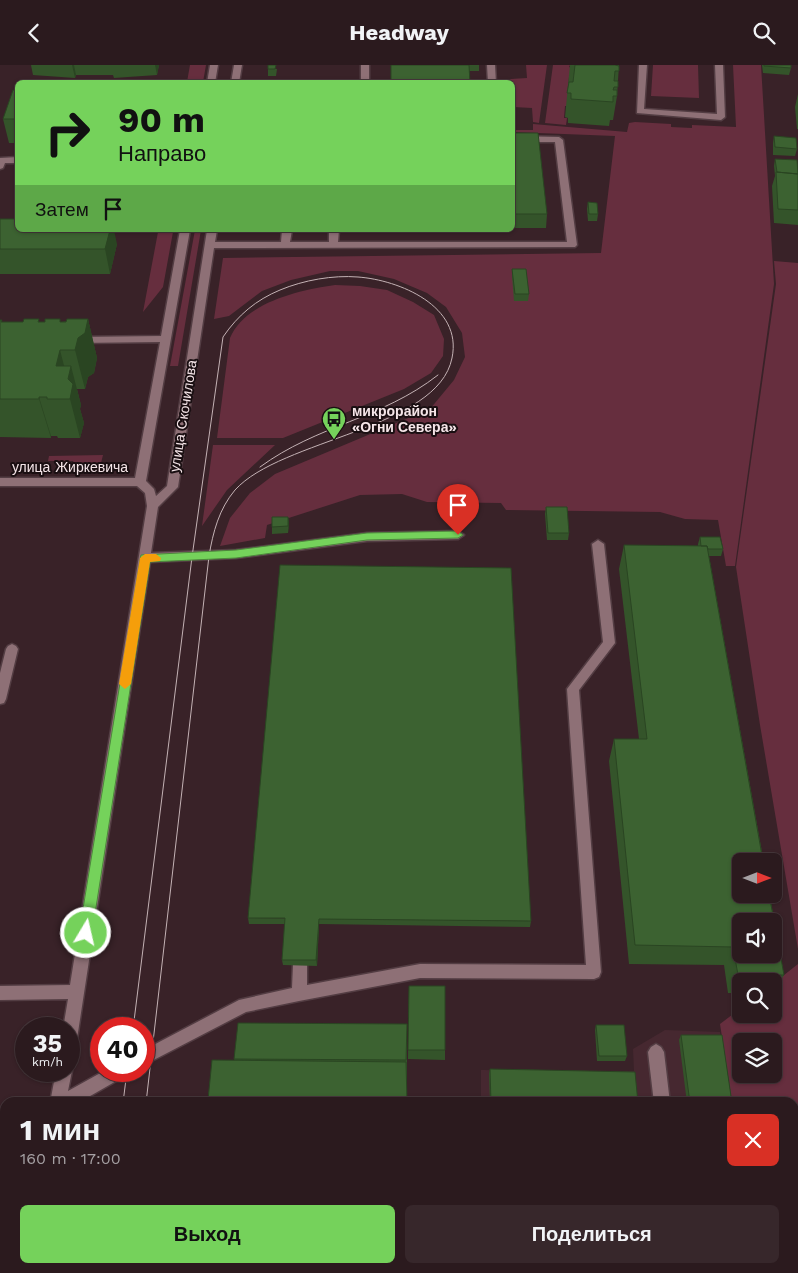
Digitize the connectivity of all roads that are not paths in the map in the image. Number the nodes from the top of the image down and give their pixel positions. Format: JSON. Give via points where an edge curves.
{"nodes":[{"id":1,"x":214,"y":65,"type":"edge"},
{"id":2,"x":238,"y":65,"type":"edge"},
{"id":3,"x":365,"y":65,"type":"edge"},
{"id":4,"x":490,"y":65,"type":"edge"},
{"id":5,"x":643,"y":65,"type":"edge"},
{"id":6,"x":719,"y":65,"type":"edge"},
{"id":7,"x":212,"y":80,"type":"edge"},
{"id":8,"x":236,"y":80,"type":"edge"},
{"id":9,"x":365,"y":80,"type":"edge"},
{"id":10,"x":492,"y":80,"type":"edge"},
{"id":11,"x":515,"y":139,"type":"edge"},
{"id":12,"x":15,"y":160,"type":"edge"},
{"id":13,"x":0,"y":165,"type":"edge"},
{"id":14,"x":185,"y":232,"type":"edge"},
{"id":15,"x":212,"y":232,"type":"edge"},
{"id":16,"x":287,"y":232,"type":"edge"},
{"id":17,"x":334,"y":232,"type":"edge"},
{"id":18,"x":210,"y":245,"type":"junction"},
{"id":19,"x":285,"y":245,"type":"junction"},
{"id":20,"x":333,"y":245,"type":"junction"},
{"id":21,"x":166,"y":339,"type":"junction"},
{"id":22,"x":68,"y":340,"type":"edge"},
{"id":23,"x":140,"y":481,"type":"junction"},
{"id":24,"x":0,"y":482,"type":"edge"},
{"id":25,"x":153,"y":506,"type":"junction"},
{"id":26,"x":458,"y":535,"type":"dead end"},
{"id":27,"x":598,"y":544,"type":"dead end"},
{"id":28,"x":145,"y":558,"type":"junction"},
{"id":29,"x":12,"y":649,"type":"dead end"},
{"id":30,"x":0,"y":699,"type":"edge"},
{"id":31,"x":300,"y":965,"type":"edge"},
{"id":32,"x":76,"y":992,"type":"junction"},
{"id":33,"x":0,"y":993,"type":"edge"},
{"id":34,"x":299,"y":994,"type":"junction"},
{"id":35,"x":72,"y":1017,"type":"edge"},
{"id":36,"x":656,"y":1051,"type":"dead end"},
{"id":37,"x":155,"y":1053,"type":"edge"},
{"id":38,"x":63,"y":1082,"type":"edge"},
{"id":39,"x":99,"y":1082,"type":"edge"},
{"id":40,"x":61,"y":1097,"type":"edge"},
{"id":41,"x":71,"y":1097,"type":"edge"},
{"id":42,"x":661,"y":1097,"type":"edge"}],
"edges":[{"from":1,"to":7,"type":"street"},
{"from":2,"to":8,"type":"street"},
{"from":3,"to":9,"type":"street"},
{"from":4,"to":10,"type":"street"},
{"from":5,"to":6,"type":"street","via":[[640,111],[721,117]]},
{"from":11,"to":20,"type":"street","via":[[559,140],[572,245]]},
{"from":12,"to":13,"type":"street","via":[[2,160]]},
{"from":14,"to":21,"type":"street"},
{"from":15,"to":18,"type":"street","name":"улица Скочилова"},
{"from":16,"to":19,"type":"street"},
{"from":17,"to":20,"type":"street"},
{"from":18,"to":19,"type":"street"},
{"from":18,"to":25,"type":"street","name":"улица Скочилова","via":[[172,487]]},
{"from":19,"to":20,"type":"street"},
{"from":21,"to":22,"type":"street"},
{"from":21,"to":23,"type":"street"},
{"from":23,"to":24,"type":"street","name":"улица Жиркевича"},
{"from":23,"to":25,"type":"street","via":[[150,492]]},
{"from":25,"to":28,"type":"street"},
{"from":26,"to":28,"type":"street","via":[[367,537],[236,554]]},
{"from":27,"to":34,"type":"street","via":[[609,643],[573,689],[594,972],[420,971]]},
{"from":28,"to":32,"type":"street"},
{"from":29,"to":30,"type":"street"},
{"from":31,"to":34,"type":"street"},
{"from":32,"to":33,"type":"street"},
{"from":32,"to":35,"type":"street"},
{"from":34,"to":37,"type":"street","via":[[244,1005]]},
{"from":36,"to":42,"type":"street"},
{"from":38,"to":40,"type":"street"},
{"from":39,"to":41,"type":"street"}]}
